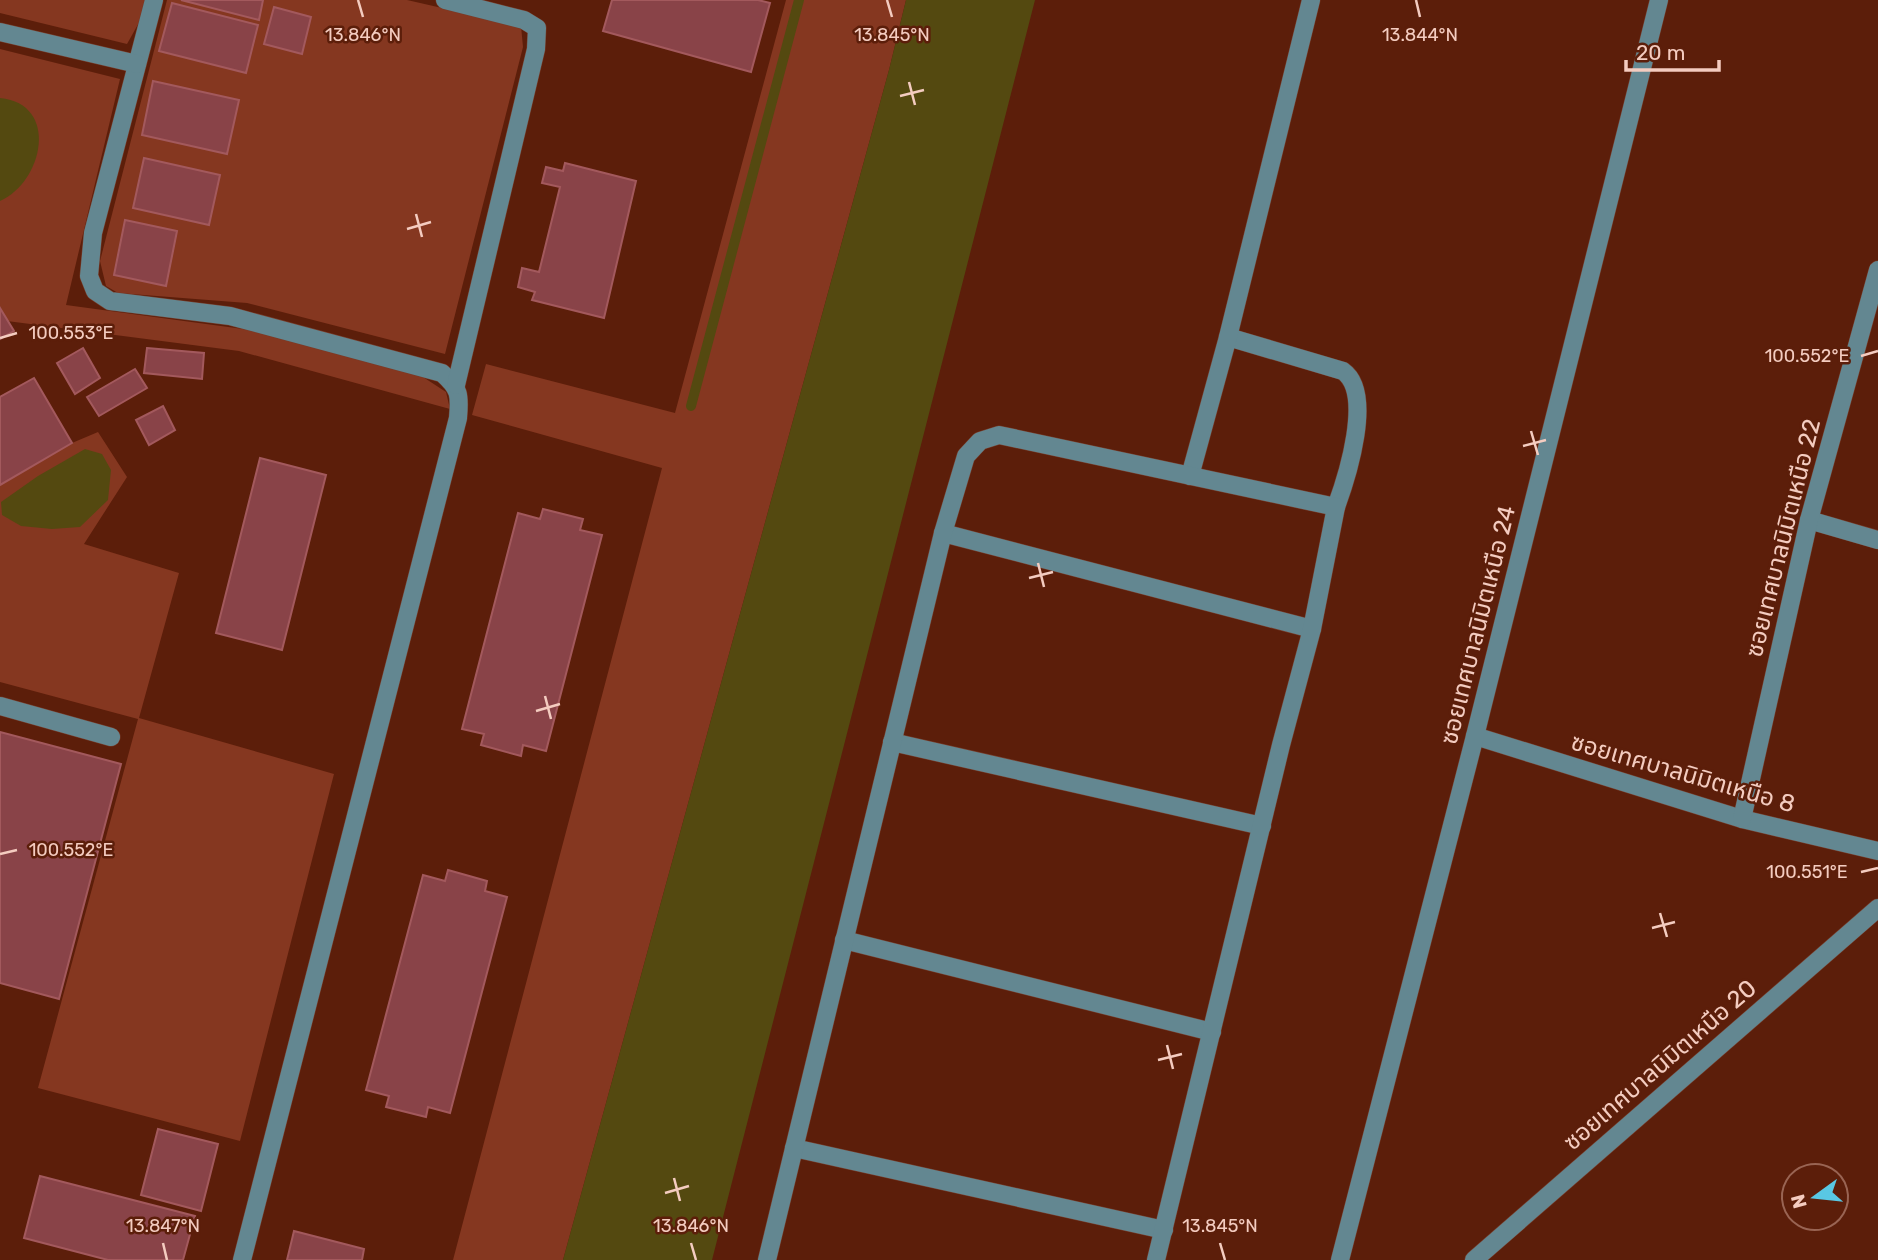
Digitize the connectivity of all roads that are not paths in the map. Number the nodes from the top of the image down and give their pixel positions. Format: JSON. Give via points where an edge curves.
{"nodes":[{"id":1,"x":153,"y":0,"type":"edge"},
{"id":2,"x":445,"y":0,"type":"edge"},
{"id":3,"x":1311,"y":0,"type":"edge"},
{"id":4,"x":1659,"y":0,"type":"edge"},
{"id":5,"x":0,"y":32,"type":"edge"},
{"id":6,"x":137,"y":65,"type":"junction"},
{"id":7,"x":1878,"y":270,"type":"edge"},
{"id":8,"x":1228,"y":337,"type":"junction"},
{"id":9,"x":456,"y":384,"type":"junction"},
{"id":10,"x":1190,"y":477,"type":"junction"},
{"id":11,"x":1336,"y":507,"type":"junction"},
{"id":12,"x":1809,"y":520,"type":"junction"},
{"id":13,"x":943,"y":533,"type":"junction"},
{"id":14,"x":1878,"y":540,"type":"edge"},
{"id":15,"x":1312,"y":629,"type":"junction"},
{"id":16,"x":0,"y":706,"type":"edge"},
{"id":17,"x":1475,"y":736,"type":"junction"},
{"id":18,"x":111,"y":737,"type":"dead end"},
{"id":19,"x":892,"y":742,"type":"junction"},
{"id":20,"x":1742,"y":819,"type":"junction"},
{"id":21,"x":1262,"y":825,"type":"junction"},
{"id":22,"x":1878,"y":850,"type":"edge"},
{"id":23,"x":1878,"y":908,"type":"edge"},
{"id":24,"x":844,"y":940,"type":"junction"},
{"id":25,"x":1212,"y":1032,"type":"junction"},
{"id":26,"x":794,"y":1148,"type":"junction"},
{"id":27,"x":1164,"y":1230,"type":"junction"},
{"id":28,"x":242,"y":1260,"type":"edge"},
{"id":29,"x":767,"y":1260,"type":"edge"},
{"id":30,"x":1156,"y":1260,"type":"edge"},
{"id":31,"x":1340,"y":1260,"type":"edge"},
{"id":32,"x":1475,"y":1260,"type":"edge"}],
"edges":[{"from":1,"to":6,"type":"street"},
{"from":2,"to":9,"type":"street","via":[[524,20],[537,28],[536,49]]},
{"from":3,"to":8,"type":"street"},
{"from":4,"to":17,"type":"street","name":"ซอยเทศบาลนิมิตเหนือ 24"},
{"from":5,"to":6,"type":"street"},
{"from":6,"to":9,"type":"street","via":[[93,233],[89,276],[95,291],[110,301],[230,316],[442,373]]},
{"from":7,"to":12,"type":"street","name":"ซอยเทศบาลนิมิตเหนือ 22"},
{"from":8,"to":10,"type":"street"},
{"from":8,"to":11,"type":"street","via":[[1351,377],[1357,400],[1355,438]]},
{"from":9,"to":28,"type":"street","via":[[458,418]]},
{"from":10,"to":11,"type":"street"},
{"from":10,"to":13,"type":"street","via":[[999,435],[980,441],[966,456]]},
{"from":11,"to":15,"type":"street"},
{"from":12,"to":14,"type":"street"},
{"from":12,"to":20,"type":"street","name":"ซอยเทศบาลนิมิตเหนือ 22"},
{"from":13,"to":15,"type":"street"},
{"from":13,"to":19,"type":"street"},
{"from":15,"to":21,"type":"street"},
{"from":16,"to":18,"type":"street"},
{"from":17,"to":20,"type":"street","name":"ซอยเทศบาลนิมิตเหนือ 8"},
{"from":17,"to":31,"type":"street","name":"ซอยเทศบาลนิมิตเหนือ 24"},
{"from":19,"to":21,"type":"street"},
{"from":19,"to":24,"type":"street"},
{"from":20,"to":22,"type":"street","name":"ซอยเทศบาลนิมิตเหนือ 8"},
{"from":21,"to":25,"type":"street"},
{"from":23,"to":32,"type":"street","name":"ซอยเทศบาลนิมิตเหนือ 20"},
{"from":24,"to":25,"type":"street"},
{"from":24,"to":26,"type":"street"},
{"from":25,"to":27,"type":"street"},
{"from":26,"to":27,"type":"street"},
{"from":26,"to":29,"type":"street"},
{"from":27,"to":30,"type":"street"}]}
